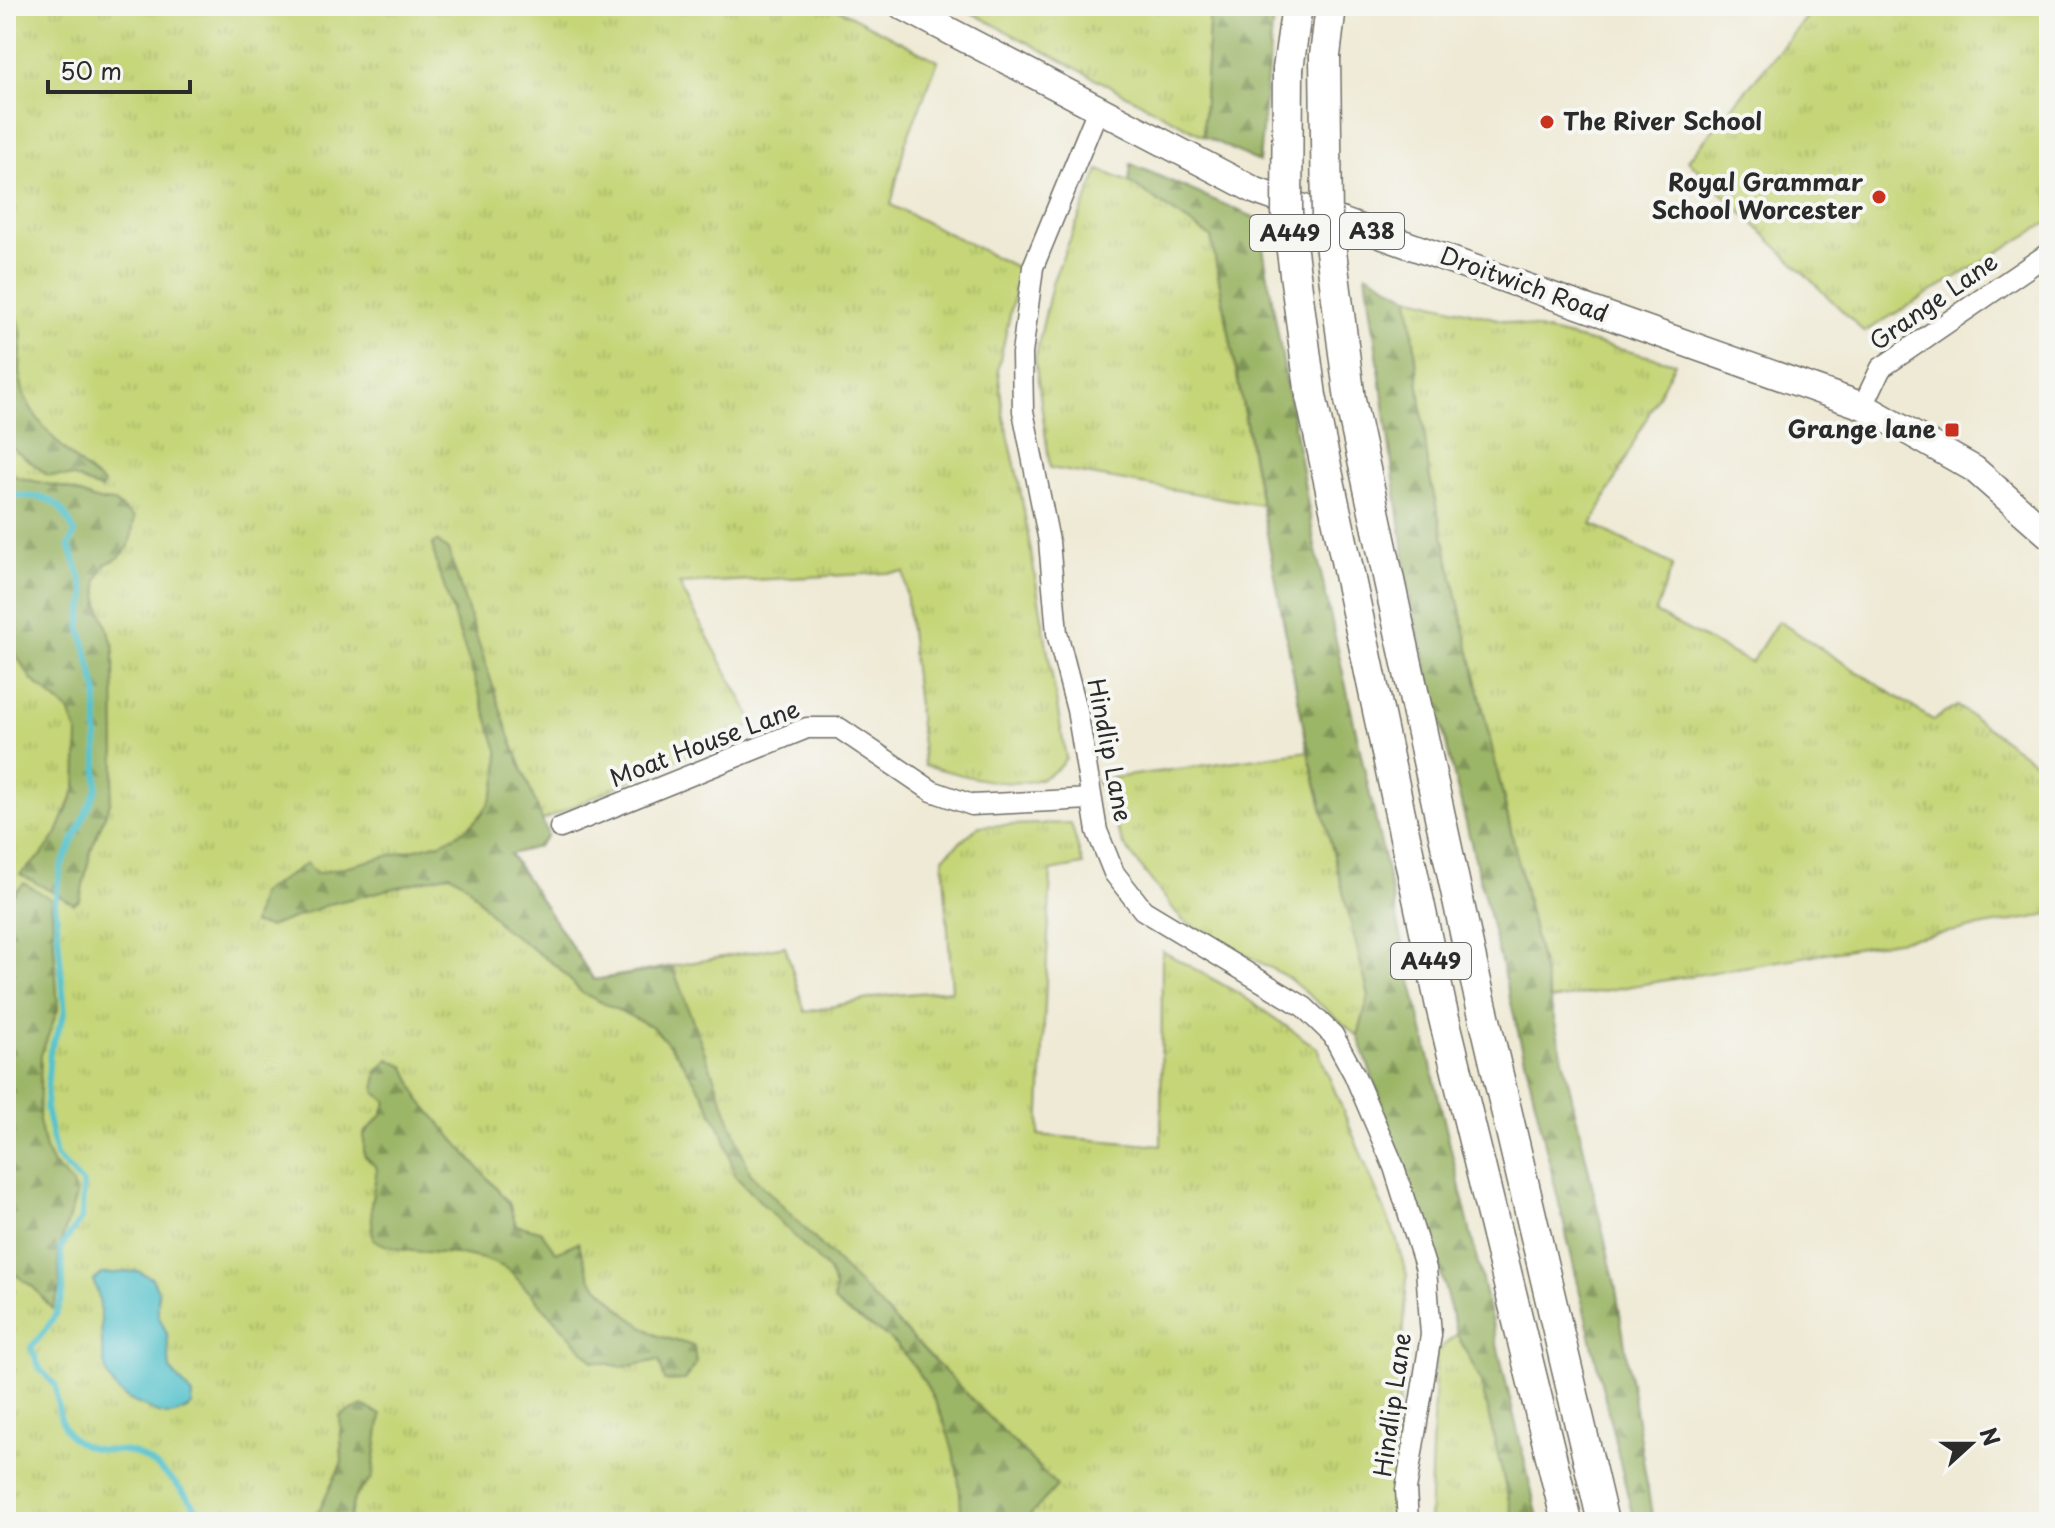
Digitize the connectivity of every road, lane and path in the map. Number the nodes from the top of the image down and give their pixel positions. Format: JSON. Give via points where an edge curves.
{"nodes":[{"id":1,"x":902,"y":6,"type":"edge"},
{"id":2,"x":1297,"y":6,"type":"edge"},
{"id":3,"x":1331,"y":6,"type":"edge"},
{"id":4,"x":1098,"y":109,"type":"junction"},
{"id":5,"x":2049,"y":253,"type":"edge"},
{"id":6,"x":1863,"y":406,"type":"junction"},
{"id":7,"x":2049,"y":535,"type":"edge"},
{"id":8,"x":1090,"y":799,"type":"junction"},
{"id":9,"x":560,"y":828,"type":"dead end"},
{"id":10,"x":1408,"y":1522,"type":"edge"},
{"id":11,"x":1567,"y":1522,"type":"edge"},
{"id":12,"x":1603,"y":1522,"type":"edge"}],
"edges":[{"from":1,"to":4,"type":"main road","name":"Droitwich Road","number":"A38"},
{"from":2,"to":11,"type":"highway","number":"A449","bridge":true,"via":[[1288,69],[1287,213],[1311,396],[1441,1006]]},
{"from":3,"to":12,"type":"highway","number":"A449","bridge":true,"via":[[1325,56],[1327,220],[1350,400],[1473,969]]},
{"from":4,"to":6,"type":"main road","name":"Droitwich Road","number":"A38","via":[[1256,191]]},
{"from":4,"to":8,"type":"street","name":"Hindlip Lane","via":[[1033,267],[1022,354],[1023,411],[1049,541],[1057,633],[1077,710]]},
{"from":5,"to":6,"type":"street","name":"Grange Lane","via":[[1881,368]]},
{"from":6,"to":7,"type":"main road","name":"Droitwich Road","number":"A38","via":[[1974,469]]},
{"from":8,"to":9,"type":"street","name":"Moat House Lane","via":[[972,805],[932,791],[839,728],[807,728]]},
{"from":8,"to":10,"type":"street","name":"Hindlip Lane","via":[[1114,873],[1143,910],[1304,1007],[1333,1035],[1354,1074],[1394,1167],[1426,1269],[1431,1335],[1406,1490]]}]}
